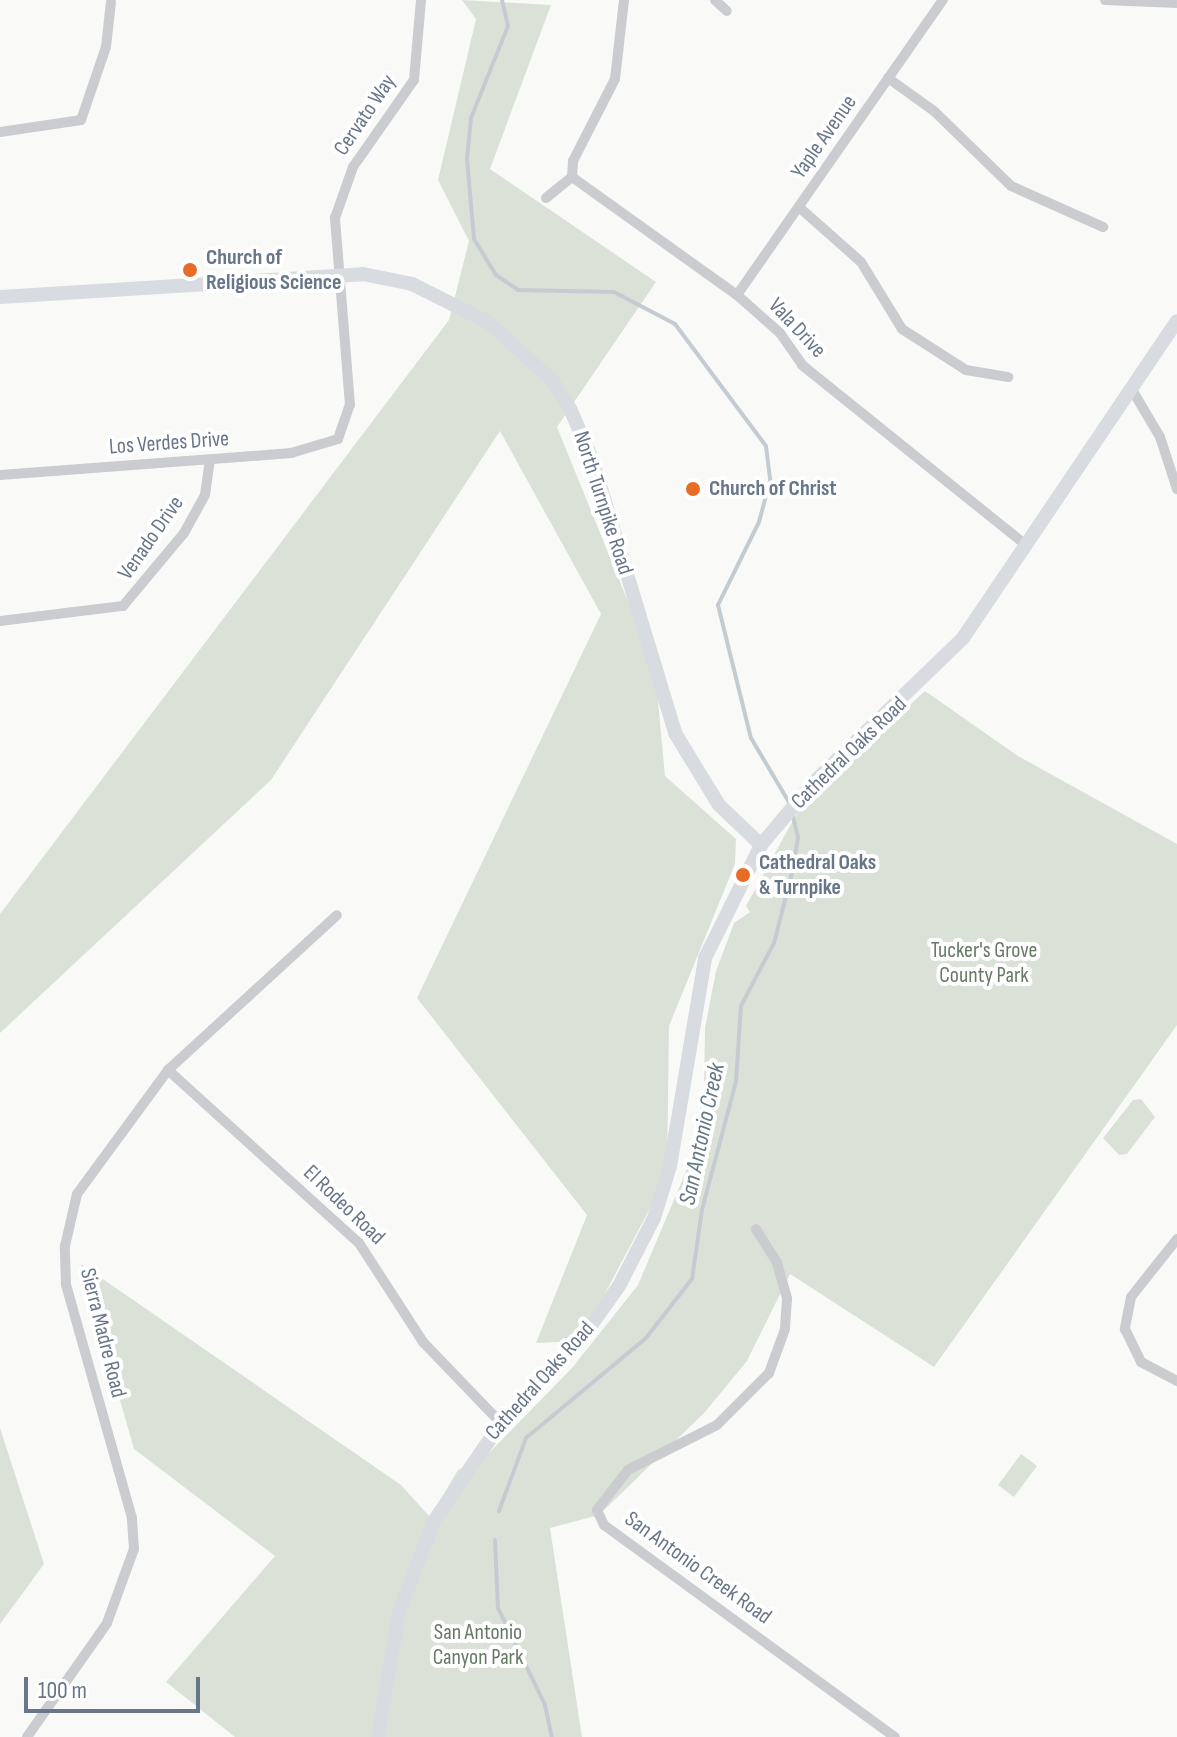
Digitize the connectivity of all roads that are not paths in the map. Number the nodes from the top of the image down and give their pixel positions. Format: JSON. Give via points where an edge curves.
{"nodes":[{"id":1,"x":421,"y":0,"type":"edge"},
{"id":2,"x":624,"y":0,"type":"edge"},
{"id":3,"x":715,"y":0,"type":"edge"},
{"id":4,"x":943,"y":0,"type":"edge"},
{"id":5,"x":1105,"y":0,"type":"edge"},
{"id":6,"x":111,"y":2,"type":"dead end"},
{"id":7,"x":1177,"y":3,"type":"edge"},
{"id":8,"x":727,"y":11,"type":"dead end"},
{"id":9,"x":888,"y":78,"type":"junction"},
{"id":10,"x":0,"y":132,"type":"edge"},
{"id":11,"x":572,"y":177,"type":"junction"},
{"id":12,"x":546,"y":198,"type":"dead end"},
{"id":13,"x":800,"y":208,"type":"junction"},
{"id":14,"x":1103,"y":227,"type":"dead end"},
{"id":15,"x":343,"y":273,"type":"junction"},
{"id":16,"x":737,"y":295,"type":"junction"},
{"id":17,"x":0,"y":297,"type":"edge"},
{"id":18,"x":1177,"y":321,"type":"edge"},
{"id":19,"x":1008,"y":377,"type":"dead end"},
{"id":20,"x":1131,"y":388,"type":"junction"},
{"id":21,"x":338,"y":439,"type":"joint"},
{"id":22,"x":210,"y":460,"type":"junction"},
{"id":23,"x":0,"y":475,"type":"edge"},
{"id":24,"x":1177,"y":489,"type":"edge"},
{"id":25,"x":1025,"y":544,"type":"junction"},
{"id":26,"x":0,"y":621,"type":"edge"},
{"id":27,"x":761,"y":845,"type":"junction"},
{"id":28,"x":337,"y":915,"type":"dead end"},
{"id":29,"x":168,"y":1070,"type":"junction"},
{"id":30,"x":756,"y":1229,"type":"dead end"},
{"id":31,"x":1177,"y":1239,"type":"edge"},
{"id":32,"x":1177,"y":1381,"type":"edge"},
{"id":33,"x":501,"y":1423,"type":"junction"},
{"id":34,"x":27,"y":1737,"type":"edge"},
{"id":35,"x":378,"y":1737,"type":"edge"},
{"id":36,"x":895,"y":1737,"type":"edge"}],
"edges":[{"from":1,"to":15,"type":"street","name":"Cervato Way","via":[[414,80],[353,167],[339,202],[335,241]]},
{"from":2,"to":11,"type":"street","via":[[615,79],[573,161]]},
{"from":3,"to":8,"type":"street"},
{"from":4,"to":9,"type":"street","name":"Yaple Avenue"},
{"from":5,"to":7,"type":"street"},
{"from":6,"to":10,"type":"street","via":[[106,47],[81,120]]},
{"from":9,"to":13,"type":"street","name":"Yaple Avenue"},
{"from":9,"to":14,"type":"street","via":[[934,111],[1011,186]]},
{"from":11,"to":12,"type":"street"},
{"from":11,"to":16,"type":"street","name":"Vala Drive"},
{"from":13,"to":16,"type":"street","name":"Yaple Avenue"},
{"from":13,"to":19,"type":"street","via":[[861,262],[902,329],[966,370]]},
{"from":15,"to":17,"type":"main road","name":"North Turnpike Road"},
{"from":15,"to":21,"type":"street","name":"Cervato Way","via":[[350,405]]},
{"from":15,"to":27,"type":"main road","name":"North Turnpike Road","via":[[412,284],[468,309],[552,380],[592,459],[675,733],[719,805]]},
{"from":16,"to":25,"type":"street","name":"Vala Drive","via":[[780,333],[802,365]]},
{"from":18,"to":20,"type":"main road","name":"Cathedral Oaks Road"},
{"from":20,"to":24,"type":"street","via":[[1160,437]]},
{"from":20,"to":25,"type":"main road","name":"Cathedral Oaks Road"},
{"from":21,"to":22,"type":"street","name":"Los Verdes Drive","via":[[312,450]]},
{"from":22,"to":23,"type":"street","name":"Los Verdes Drive"},
{"from":22,"to":26,"type":"street","name":"Venado Drive","via":[[205,495],[184,533],[132,599],[111,611]]},
{"from":25,"to":27,"type":"main road","name":"Cathedral Oaks Road","via":[[988,606],[926,680],[813,783]]},
{"from":27,"to":33,"type":"main road","name":"Cathedral Oaks Road","via":[[705,958],[670,1166],[637,1255],[580,1341]]},
{"from":28,"to":29,"type":"street","name":"Sierra Madre Road"},
{"from":29,"to":33,"type":"street","name":"El Rodeo Road","via":[[359,1243],[397,1293],[423,1342]]},
{"from":29,"to":34,"type":"street","name":"Sierra Madre Road","via":[[87,1175],[69,1218],[66,1284],[132,1518],[134,1549],[107,1623]]},
{"from":30,"to":36,"type":"street","name":"San Antonio Creek Road","via":[[777,1263],[787,1299],[785,1329],[769,1373],[758,1391],[717,1425],[628,1470],[597,1510],[604,1525]]},
{"from":31,"to":32,"type":"street","via":[[1131,1297],[1125,1329],[1141,1362]]},
{"from":33,"to":35,"type":"main road","name":"Cathedral Oaks Road","via":[[463,1471],[415,1564],[399,1612]]}]}
